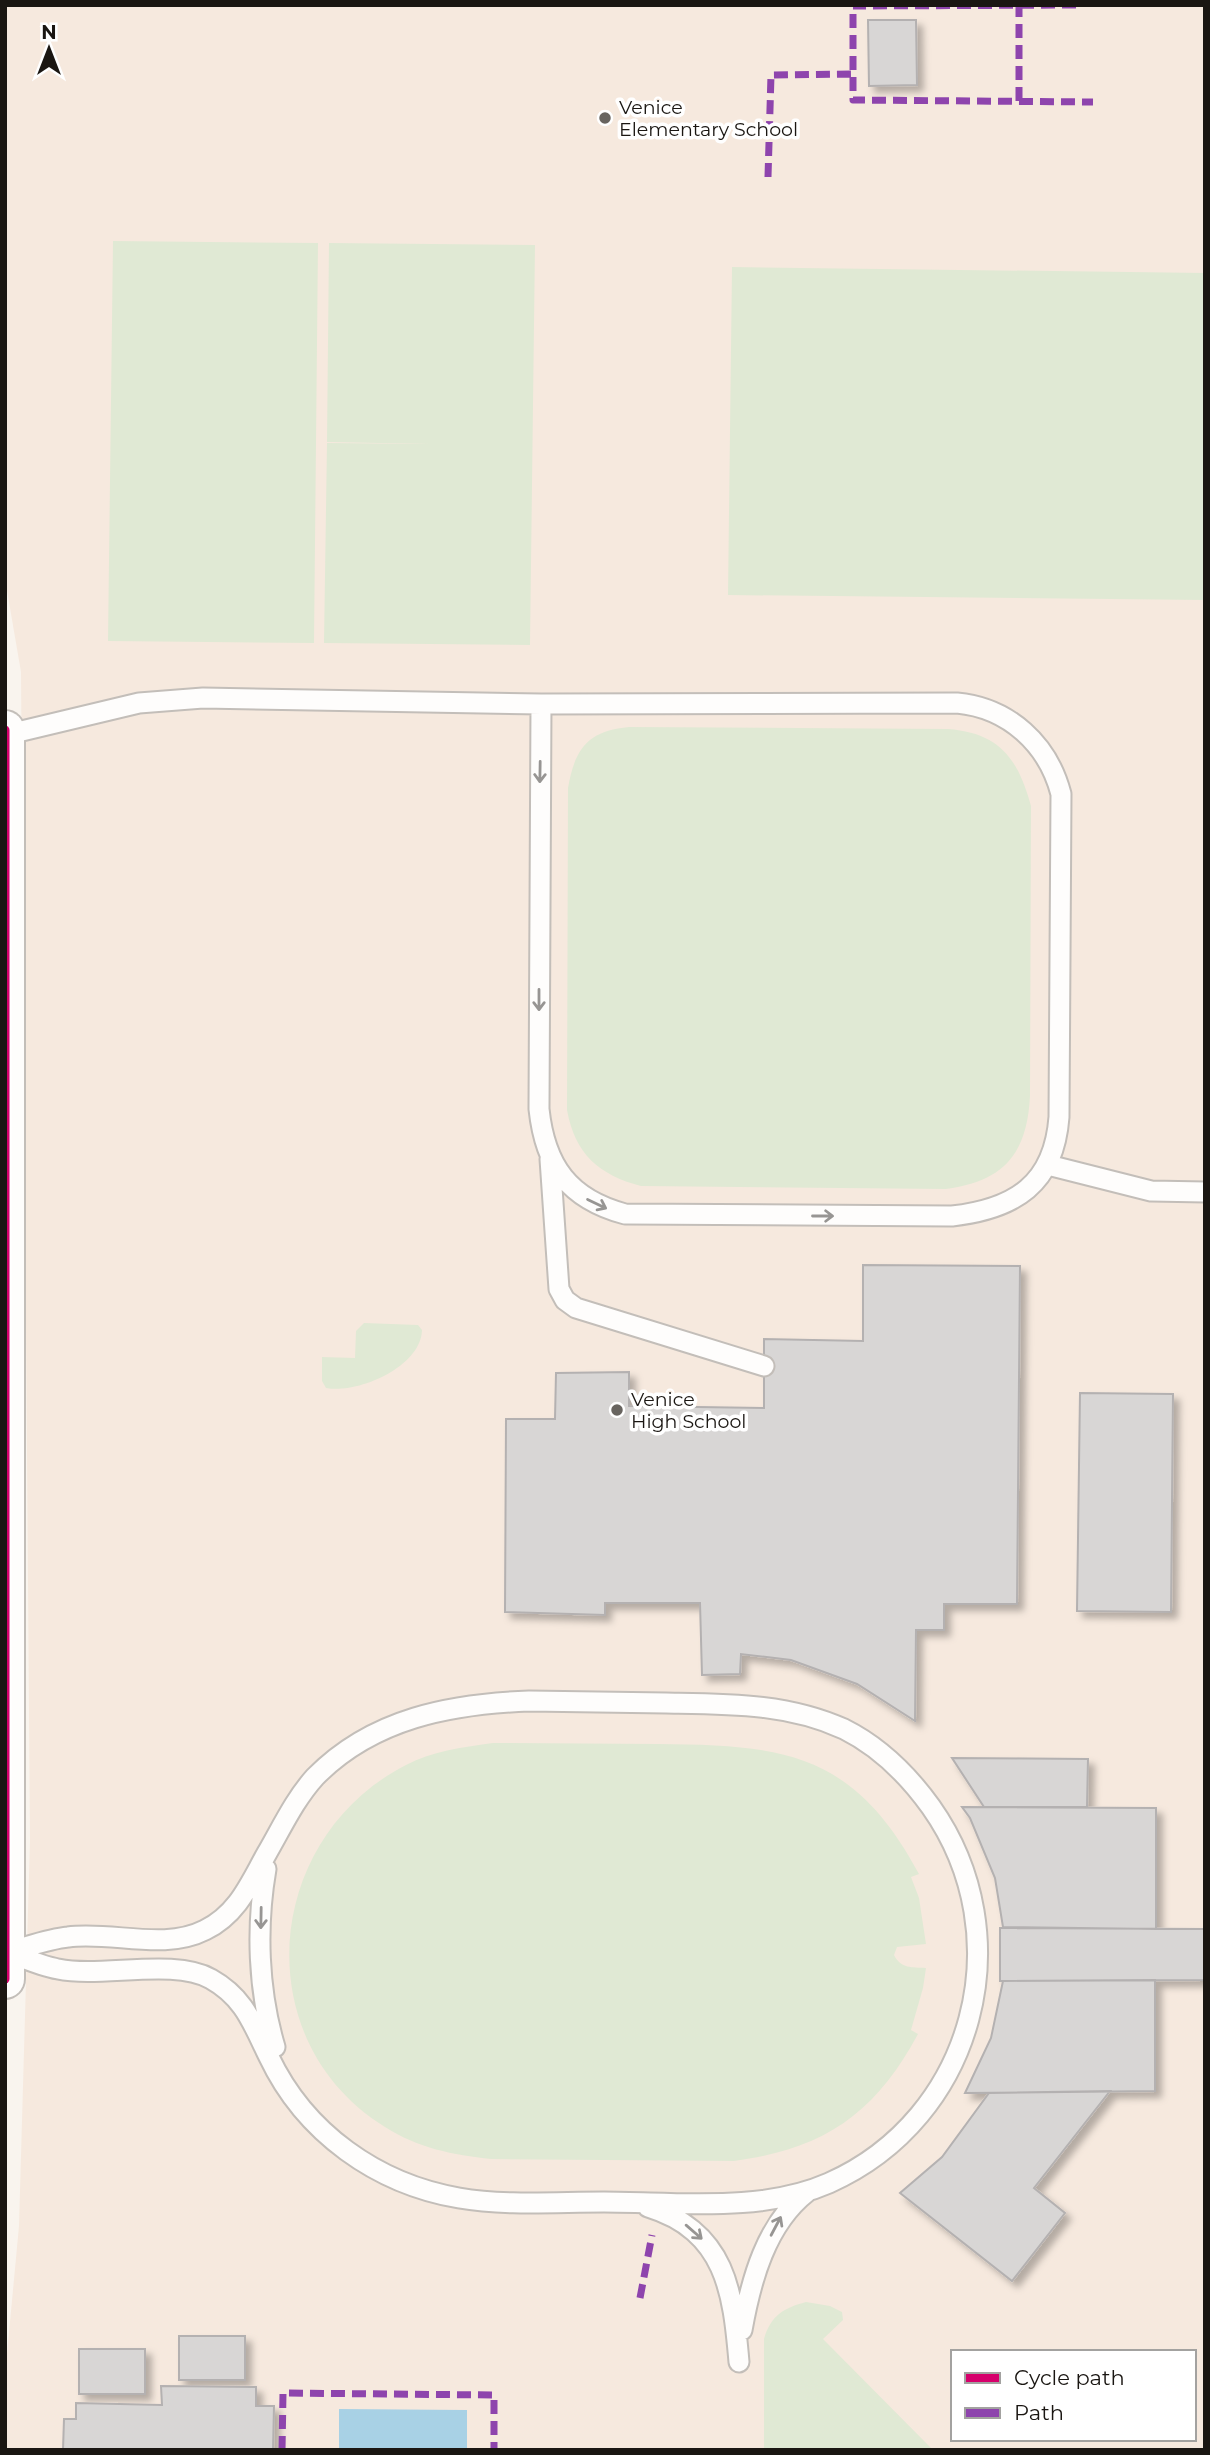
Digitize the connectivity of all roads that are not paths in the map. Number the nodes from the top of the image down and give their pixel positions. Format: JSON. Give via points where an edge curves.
{"nodes":[{"id":1,"x":541,"y":704,"type":"junction"},
{"id":2,"x":5,"y":734,"type":"edge"},
{"id":3,"x":549,"y":1156,"type":"junction"},
{"id":4,"x":1048,"y":1165,"type":"junction"},
{"id":5,"x":1205,"y":1192,"type":"edge"},
{"id":6,"x":764,"y":1366,"type":"dead end"},
{"id":7,"x":281,"y":1828,"type":"junction"},
{"id":8,"x":6,"y":1961,"type":"edge"},
{"id":9,"x":295,"y":2099,"type":"junction"},
{"id":10,"x":810,"y":2190,"type":"junction"},
{"id":11,"x":634,"y":2202,"type":"junction"}],
"edges":[{"from":1,"to":2,"type":"lane","via":[[203,698],[139,703]]},
{"from":1,"to":3,"type":"lane","one_way":true,"via":[[539,1109]]},
{"from":1,"to":4,"type":"lane","via":[[957,703],[994,712],[1030,737],[1051,766],[1061,794],[1059,1117]]},
{"from":2,"to":8,"type":"street"},
{"from":3,"to":4,"type":"lane","one_way":true,"via":[[569,1185],[594,1204],[645,1216],[973,1214],[1021,1195]]},
{"from":3,"to":6,"type":"lane","via":[[559,1289],[565,1300],[576,1308]]},
{"from":4,"to":5,"type":"lane","via":[[1151,1192]]},
{"from":7,"to":8,"type":"lane","via":[[249,1890],[229,1914],[205,1930],[163,1938],[69,1937]]},
{"from":7,"to":9,"type":"lane","one_way":true,"via":[[263,1888],[262,1978],[272,2035]]},
{"from":7,"to":10,"type":"lane","via":[[315,1778],[359,1742],[408,1719],[471,1704],[741,1704],[798,1712],[869,1744],[909,1779],[949,1835],[977,1919],[978,1973],[967,2029],[956,2057],[920,2113],[852,2171]]},
{"from":8,"to":9,"type":"lane","via":[[59,1969],[183,1971],[209,1978],[246,2009],[268,2057]]},
{"from":9,"to":11,"type":"lane","via":[[341,2147],[399,2182],[431,2193],[503,2202]]},
{"from":10,"to":11,"type":"lane","via":[[744,2202]]},
{"from":11,"to":10,"type":"lane","one_way":true,"via":[[666,2212],[689,2227],[719,2262],[729,2284],[739,2362],[746,2312],[764,2253],[782,2216]]}]}
